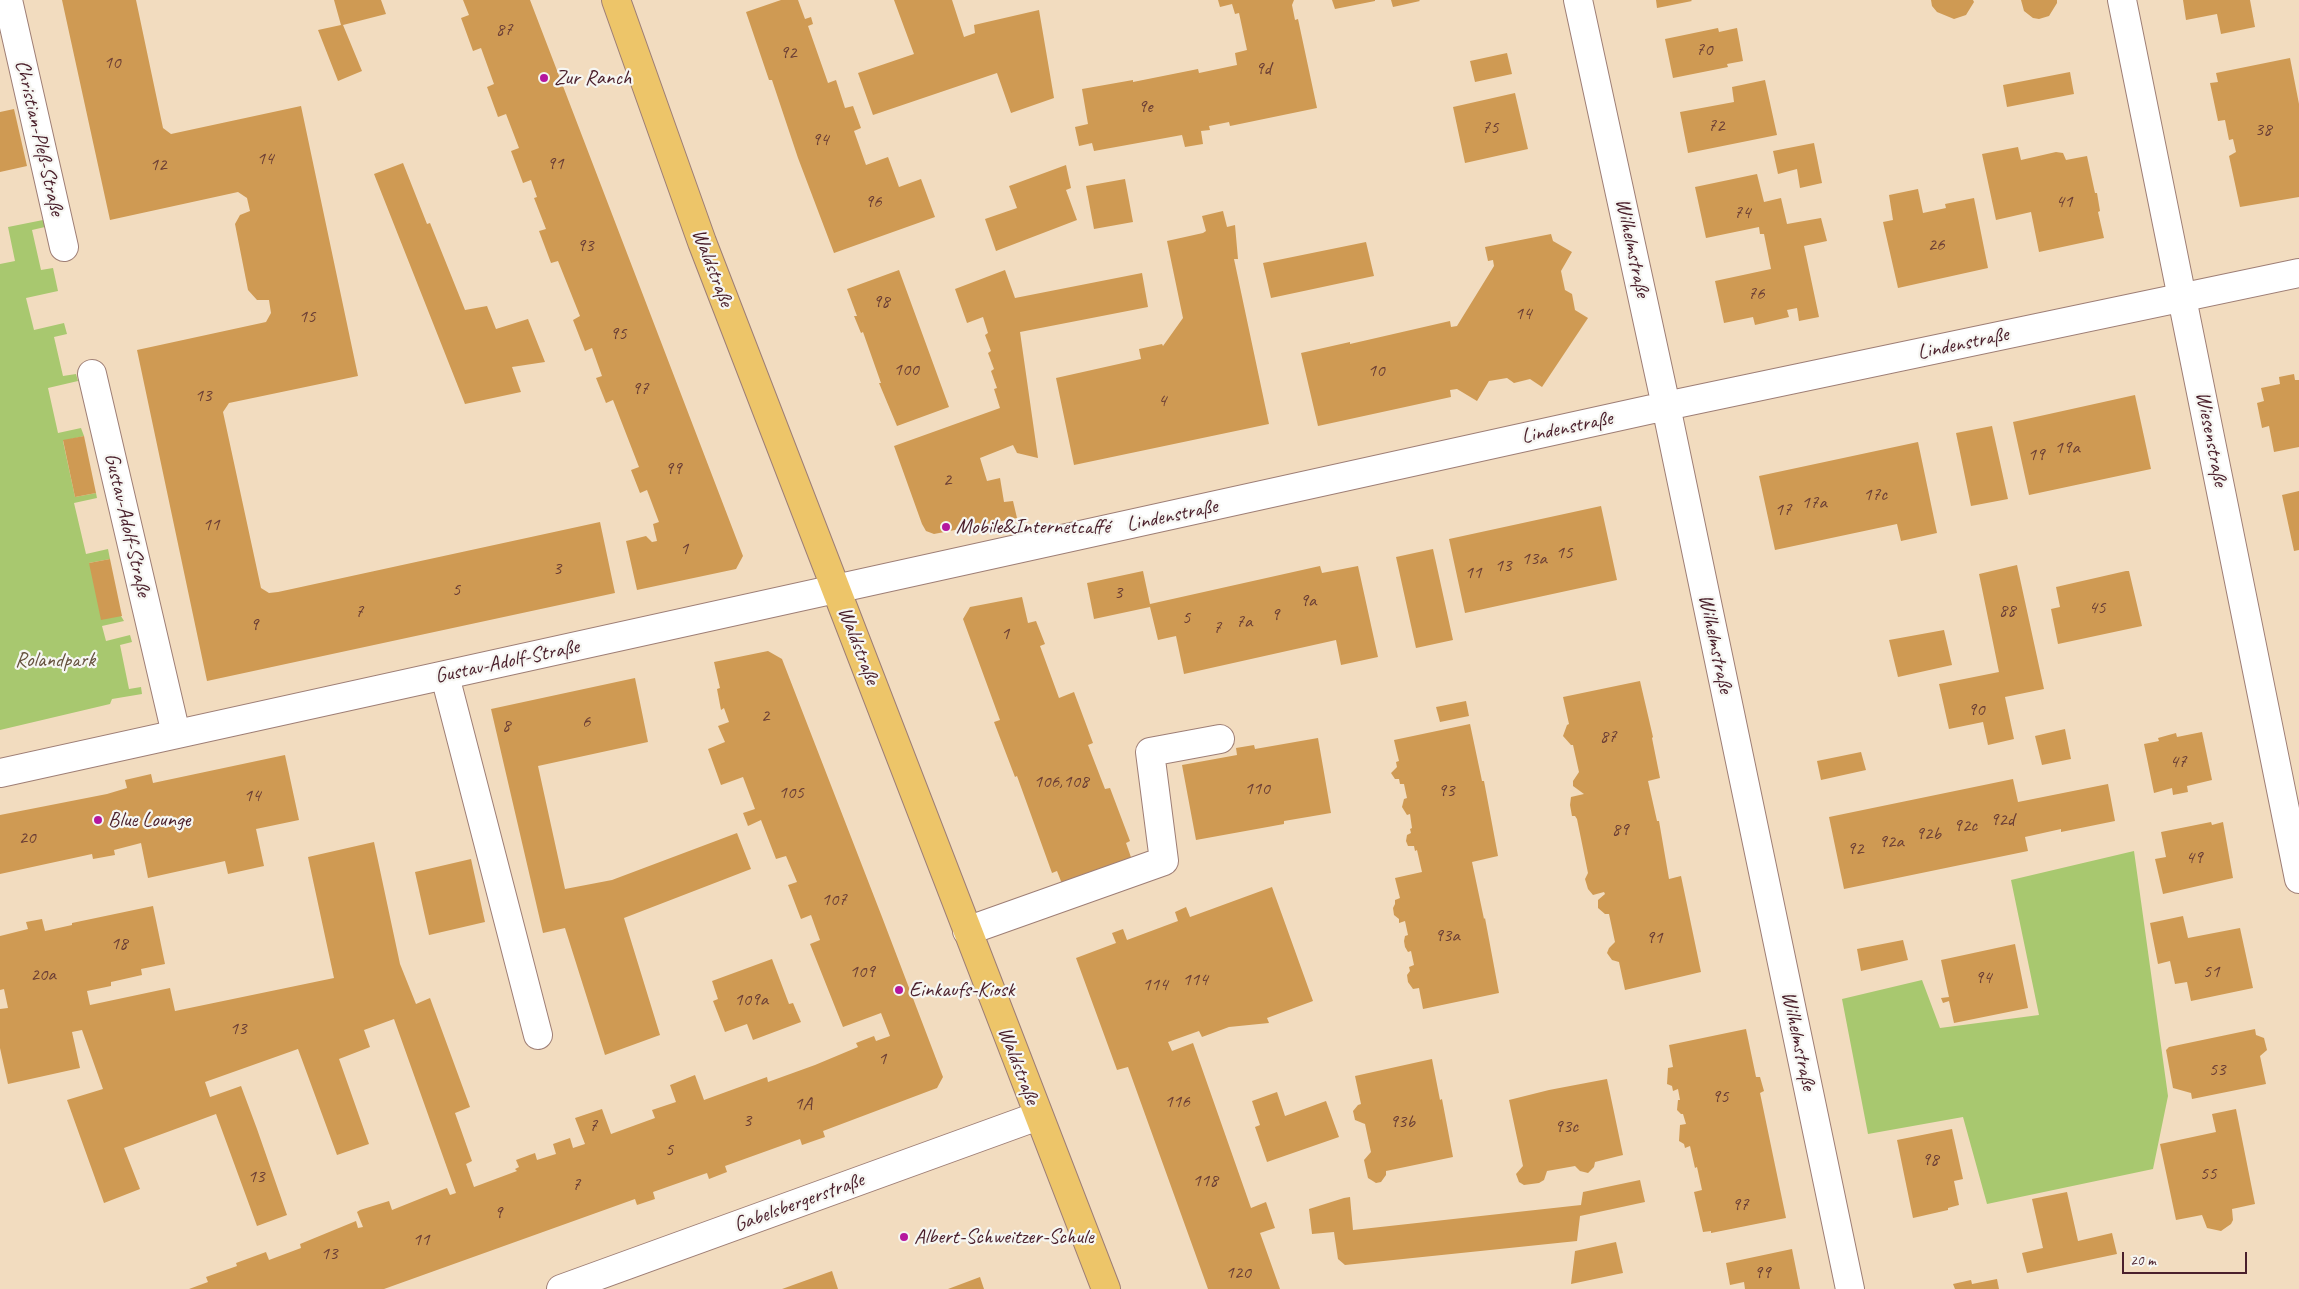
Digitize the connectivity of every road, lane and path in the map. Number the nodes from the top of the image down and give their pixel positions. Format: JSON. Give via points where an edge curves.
{"nodes":[{"id":1,"x":8,"y":0,"type":"edge"},
{"id":2,"x":616,"y":0,"type":"edge"},
{"id":3,"x":1578,"y":0,"type":"edge"},
{"id":4,"x":2122,"y":0,"type":"edge"},
{"id":5,"x":64,"y":248,"type":"dead end"},
{"id":6,"x":2299,"y":273,"type":"edge"},
{"id":7,"x":2183,"y":298,"type":"junction"},
{"id":8,"x":92,"y":374,"type":"dead end"},
{"id":9,"x":1666,"y":406,"type":"junction"},
{"id":10,"x":837,"y":590,"type":"junction"},
{"id":11,"x":445,"y":676,"type":"junction"},
{"id":12,"x":176,"y":734,"type":"junction"},
{"id":13,"x":1220,"y":739,"type":"dead end"},
{"id":14,"x":0,"y":773,"type":"edge"},
{"id":15,"x":2299,"y":879,"type":"edge"},
{"id":16,"x":967,"y":931,"type":"junction"},
{"id":17,"x":538,"y":1035,"type":"dead end"},
{"id":18,"x":1038,"y":1116,"type":"junction"},
{"id":19,"x":560,"y":1289,"type":"edge"},
{"id":20,"x":1106,"y":1289,"type":"edge"},
{"id":21,"x":1850,"y":1289,"type":"edge"}],
"edges":[{"from":1,"to":5,"type":"street","name":"Christian-Pleß-Straße"},
{"from":2,"to":10,"type":"main road","name":"Waldstraße","via":[[702,242]]},
{"from":3,"to":9,"type":"street","name":"Wilhelmstraße"},
{"from":4,"to":7,"type":"street","name":"Wiesenstraße"},
{"from":6,"to":7,"type":"street","name":"Lindenstraße"},
{"from":7,"to":9,"type":"street","name":"Lindenstraße"},
{"from":7,"to":15,"type":"street","name":"Wiesenstraße"},
{"from":8,"to":12,"type":"street","name":"Gustav-Adolf-Straße"},
{"from":9,"to":10,"type":"street","name":"Lindenstraße"},
{"from":9,"to":21,"type":"street","name":"Wilhelmstraße"},
{"from":10,"to":11,"type":"street","name":"Gustav-Adolf-Straße"},
{"from":10,"to":16,"type":"main road","name":"Waldstraße"},
{"from":11,"to":12,"type":"street","name":"Gustav-Adolf-Straße"},
{"from":11,"to":17,"type":"street"},
{"from":12,"to":14,"type":"street","name":"Gustav-Adolf-Straße"},
{"from":13,"to":16,"type":"street","via":[[1150,752],[1164,861]]},
{"from":16,"to":18,"type":"main road","name":"Waldstraße"},
{"from":18,"to":19,"type":"street","name":"Gabelsbergerstraße"},
{"from":18,"to":20,"type":"main road","name":"Waldstraße"}]}
